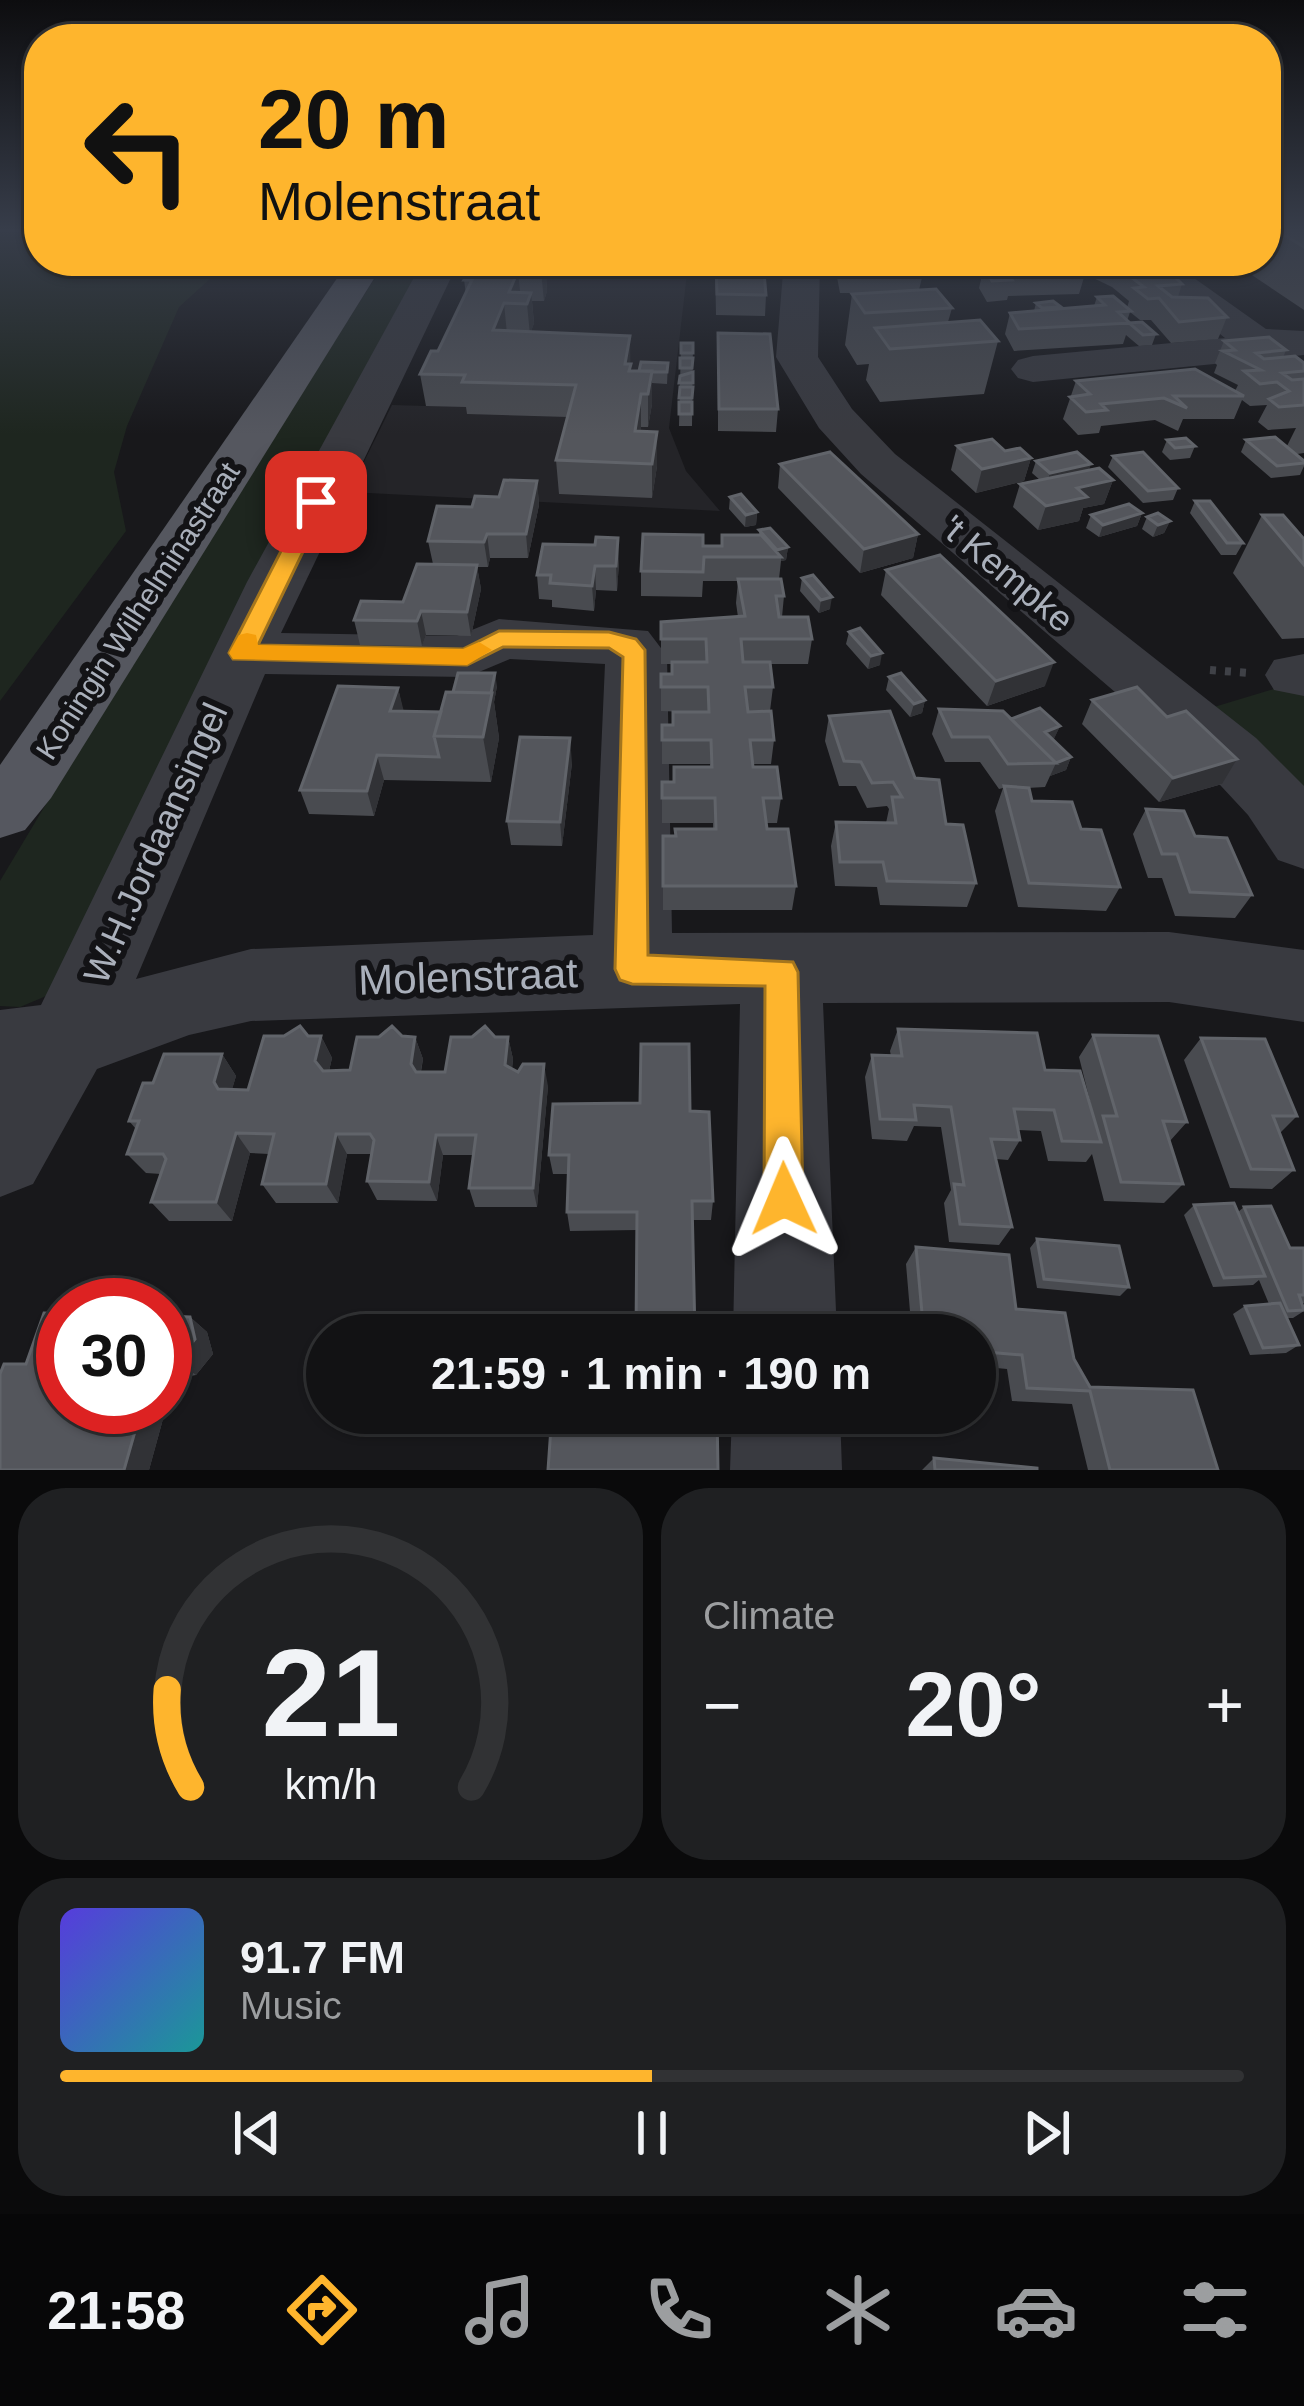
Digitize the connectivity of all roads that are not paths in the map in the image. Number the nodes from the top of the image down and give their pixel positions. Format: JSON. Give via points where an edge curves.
{"nodes":[{"id":1,"x":345,"y":297,"type":"edge"},
{"id":2,"x":423,"y":297,"type":"edge"},
{"id":3,"x":800,"y":297,"type":"edge"},
{"id":4,"x":1195,"y":297,"type":"edge"},
{"id":5,"x":1240,"y":297,"type":"edge"},
{"id":6,"x":1297,"y":347,"type":"edge"},
{"id":7,"x":1033,"y":369,"type":"dead end"},
{"id":8,"x":242,"y":653,"type":"junction"},
{"id":9,"x":9,"y":810,"type":"edge"},
{"id":10,"x":1304,"y":840,"type":"edge"},
{"id":11,"x":632,"y":969,"type":"junction"},
{"id":12,"x":782,"y":972,"type":"junction"},
{"id":13,"x":1304,"y":986,"type":"edge"},
{"id":14,"x":33,"y":1046,"type":"edge"},
{"id":15,"x":0,"y":1151,"type":"edge"},
{"id":16,"x":785,"y":1314,"type":"edge"},
{"id":17,"x":786,"y":1434,"type":"edge"},
{"id":18,"x":786,"y":1470,"type":"edge"}],
"edges":[{"from":1,"to":9,"type":"main road","name":"Koningin Wilhelminastraat"},
{"from":2,"to":8,"type":"street","name":"W.H.Jordaansingel"},
{"from":3,"to":10,"type":"street","name":"'t Kempke","via":[[797,357],[835,418],[878,464],[1232,754]]},
{"from":4,"to":6,"type":"street","via":[[1251,338]]},
{"from":5,"to":6,"type":"street"},
{"from":6,"to":7,"type":"street"},
{"from":8,"to":11,"type":"street","via":[[467,657],[499,639],[628,645],[636,656]]},
{"from":8,"to":14,"type":"street","name":"W.H.Jordaansingel"},
{"from":11,"to":12,"type":"street","name":"Molenstraat"},
{"from":11,"to":14,"type":"street","name":"Molenstraat","via":[[251,985]]},
{"from":12,"to":13,"type":"street","name":"Molenstraat","via":[[1169,967]]},
{"from":12,"to":16,"type":"street"},
{"from":14,"to":15,"type":"street","name":"W.H.Jordaansingel"},
{"from":17,"to":18,"type":"street"}]}
